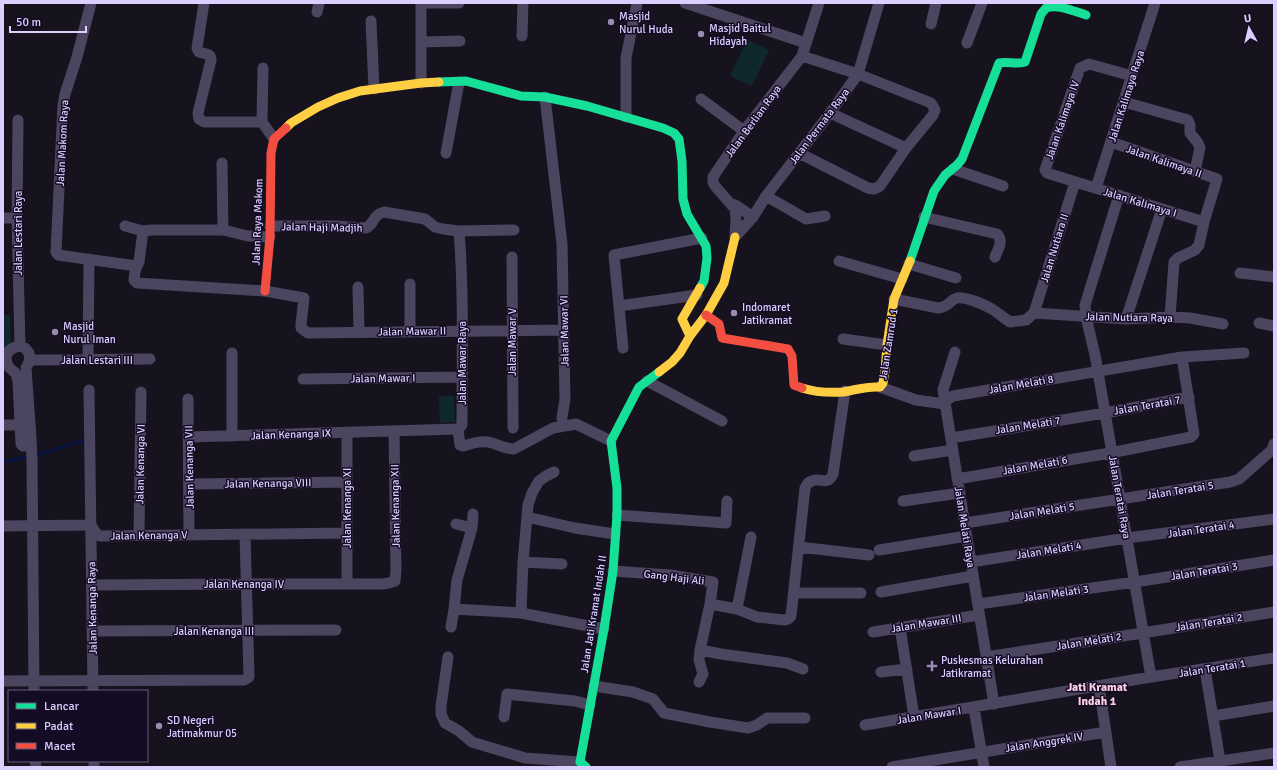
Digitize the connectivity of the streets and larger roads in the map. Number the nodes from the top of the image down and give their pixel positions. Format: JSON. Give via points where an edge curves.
{"nodes":[{"id":1,"x":91,"y":3,"type":"edge"},
{"id":2,"x":204,"y":3,"type":"edge"},
{"id":3,"x":460,"y":3,"type":"edge"},
{"id":4,"x":523,"y":3,"type":"edge"},
{"id":5,"x":637,"y":3,"type":"edge"},
{"id":6,"x":686,"y":3,"type":"edge"},
{"id":7,"x":819,"y":3,"type":"edge"},
{"id":8,"x":879,"y":3,"type":"edge"},
{"id":9,"x":936,"y":3,"type":"edge"},
{"id":10,"x":982,"y":3,"type":"edge"},
{"id":11,"x":1155,"y":3,"type":"edge"},
{"id":12,"x":1062,"y":6,"type":"edge"},
{"id":13,"x":1086,"y":15,"type":"dead end"},
{"id":14,"x":371,"y":21,"type":"dead end"},
{"id":15,"x":931,"y":24,"type":"dead end"},
{"id":16,"x":522,"y":36,"type":"dead end"},
{"id":17,"x":460,"y":41,"type":"dead end"},
{"id":18,"x":421,"y":42,"type":"junction"},
{"id":19,"x":806,"y":43,"type":"junction"},
{"id":20,"x":967,"y":43,"type":"dead end"},
{"id":21,"x":802,"y":56,"type":"junction"},
{"id":22,"x":263,"y":68,"type":"dead end"},
{"id":23,"x":858,"y":74,"type":"junction"},
{"id":24,"x":1132,"y":76,"type":"junction"},
{"id":25,"x":459,"y":82,"type":"junction"},
{"id":26,"x":421,"y":83,"type":"junction"},
{"id":27,"x":374,"y":89,"type":"junction"},
{"id":28,"x":545,"y":97,"type":"junction"},
{"id":29,"x":701,"y":99,"type":"dead end"},
{"id":30,"x":1124,"y":102,"type":"junction"},
{"id":31,"x":830,"y":113,"type":"junction"},
{"id":32,"x":626,"y":117,"type":"junction"},
{"id":33,"x":18,"y":120,"type":"dead end"},
{"id":34,"x":262,"y":122,"type":"junction"},
{"id":35,"x":744,"y":131,"type":"junction"},
{"id":36,"x":274,"y":138,"type":"junction"},
{"id":37,"x":1111,"y":142,"type":"junction"},
{"id":38,"x":906,"y":148,"type":"junction"},
{"id":39,"x":446,"y":153,"type":"dead end"},
{"id":40,"x":799,"y":153,"type":"junction"},
{"id":41,"x":222,"y":163,"type":"dead end"},
{"id":42,"x":953,"y":169,"type":"junction"},
{"id":43,"x":1195,"y":171,"type":"junction"},
{"id":44,"x":1075,"y":182,"type":"junction"},
{"id":45,"x":1003,"y":186,"type":"dead end"},
{"id":46,"x":1096,"y":188,"type":"junction"},
{"id":47,"x":1119,"y":195,"type":"junction"},
{"id":48,"x":766,"y":196,"type":"junction"},
{"id":49,"x":729,"y":202,"type":"junction"},
{"id":50,"x":1162,"y":209,"type":"junction"},
{"id":51,"x":754,"y":216,"type":"junction"},
{"id":52,"x":824,"y":216,"type":"dead end"},
{"id":53,"x":924,"y":217,"type":"junction"},
{"id":54,"x":17,"y":218,"type":"junction"},
{"id":55,"x":4,"y":219,"type":"edge"},
{"id":56,"x":1204,"y":222,"type":"junction"},
{"id":57,"x":125,"y":226,"type":"dead end"},
{"id":58,"x":223,"y":230,"type":"junction"},
{"id":59,"x":514,"y":230,"type":"dead end"},
{"id":60,"x":459,"y":231,"type":"junction"},
{"id":61,"x":143,"y":232,"type":"junction"},
{"id":62,"x":270,"y":232,"type":"junction"},
{"id":63,"x":735,"y":237,"type":"junction"},
{"id":64,"x":702,"y":238,"type":"junction"},
{"id":65,"x":512,"y":257,"type":"dead end"},
{"id":66,"x":995,"y":257,"type":"dead end"},
{"id":67,"x":89,"y":260,"type":"junction"},
{"id":68,"x":839,"y":261,"type":"dead end"},
{"id":69,"x":909,"y":264,"type":"junction"},
{"id":70,"x":137,"y":266,"type":"junction"},
{"id":71,"x":1240,"y":273,"type":"dead end"},
{"id":72,"x":1274,"y":277,"type":"edge"},
{"id":73,"x":956,"y":278,"type":"dead end"},
{"id":74,"x":902,"y":279,"type":"junction"},
{"id":75,"x":410,"y":284,"type":"dead end"},
{"id":76,"x":358,"y":288,"type":"dead end"},
{"id":77,"x":265,"y":291,"type":"junction"},
{"id":78,"x":697,"y":295,"type":"junction"},
{"id":79,"x":894,"y":298,"type":"junction"},
{"id":80,"x":619,"y":306,"type":"junction"},
{"id":81,"x":1034,"y":313,"type":"junction"},
{"id":82,"x":706,"y":315,"type":"junction"},
{"id":83,"x":1086,"y":317,"type":"junction"},
{"id":84,"x":1170,"y":317,"type":"junction"},
{"id":85,"x":1126,"y":319,"type":"junction"},
{"id":86,"x":1259,"y":323,"type":"dead end"},
{"id":87,"x":1223,"y":324,"type":"dead end"},
{"id":88,"x":1274,"y":326,"type":"edge"},
{"id":89,"x":512,"y":330,"type":"junction"},
{"id":90,"x":564,"y":330,"type":"junction"},
{"id":91,"x":410,"y":331,"type":"junction"},
{"id":92,"x":462,"y":331,"type":"junction"},
{"id":93,"x":359,"y":332,"type":"junction"},
{"id":94,"x":690,"y":336,"type":"junction"},
{"id":95,"x":843,"y":339,"type":"dead end"},
{"id":96,"x":887,"y":345,"type":"junction"},
{"id":97,"x":20,"y":346,"type":"junction"},
{"id":98,"x":623,"y":348,"type":"dead end"},
{"id":99,"x":955,"y":352,"type":"dead end"},
{"id":100,"x":232,"y":353,"type":"dead end"},
{"id":101,"x":1244,"y":353,"type":"dead end"},
{"id":102,"x":1182,"y":357,"type":"junction"},
{"id":103,"x":88,"y":359,"type":"junction"},
{"id":104,"x":5,"y":360,"type":"edge"},
{"id":105,"x":30,"y":360,"type":"junction"},
{"id":106,"x":44,"y":360,"type":"junction"},
{"id":107,"x":150,"y":360,"type":"dead end"},
{"id":108,"x":1098,"y":371,"type":"junction"},
{"id":109,"x":462,"y":377,"type":"junction"},
{"id":110,"x":303,"y":379,"type":"dead end"},
{"id":111,"x":28,"y":381,"type":"junction"},
{"id":112,"x":647,"y":381,"type":"junction"},
{"id":113,"x":880,"y":387,"type":"junction"},
{"id":114,"x":89,"y":390,"type":"dead end"},
{"id":115,"x":845,"y":391,"type":"junction"},
{"id":116,"x":141,"y":392,"type":"dead end"},
{"id":117,"x":1189,"y":397,"type":"junction"},
{"id":118,"x":188,"y":398,"type":"dead end"},
{"id":119,"x":945,"y":402,"type":"junction"},
{"id":120,"x":1105,"y":413,"type":"junction"},
{"id":121,"x":562,"y":418,"type":"dead end"},
{"id":122,"x":722,"y":421,"type":"dead end"},
{"id":123,"x":3,"y":425,"type":"edge"},
{"id":124,"x":25,"y":425,"type":"junction"},
{"id":125,"x":513,"y":428,"type":"dead end"},
{"id":126,"x":458,"y":429,"type":"junction"},
{"id":127,"x":394,"y":431,"type":"junction"},
{"id":128,"x":347,"y":432,"type":"junction"},
{"id":129,"x":232,"y":436,"type":"junction"},
{"id":130,"x":189,"y":437,"type":"junction"},
{"id":131,"x":951,"y":438,"type":"junction"},
{"id":132,"x":611,"y":441,"type":"junction"},
{"id":133,"x":1274,"y":444,"type":"edge"},
{"id":134,"x":953,"y":450,"type":"junction"},
{"id":135,"x":1112,"y":452,"type":"junction"},
{"id":136,"x":914,"y":456,"type":"dead end"},
{"id":137,"x":554,"y":472,"type":"dead end"},
{"id":138,"x":957,"y":479,"type":"junction"},
{"id":139,"x":347,"y":482,"type":"junction"},
{"id":140,"x":189,"y":484,"type":"junction"},
{"id":141,"x":960,"y":493,"type":"junction"},
{"id":142,"x":1120,"y":499,"type":"junction"},
{"id":143,"x":903,"y":501,"type":"dead end"},
{"id":144,"x":727,"y":502,"type":"dead end"},
{"id":145,"x":473,"y":514,"type":"dead end"},
{"id":146,"x":617,"y":516,"type":"junction"},
{"id":147,"x":527,"y":517,"type":"junction"},
{"id":148,"x":1274,"y":519,"type":"edge"},
{"id":149,"x":964,"y":523,"type":"junction"},
{"id":150,"x":456,"y":524,"type":"dead end"},
{"id":151,"x":91,"y":525,"type":"junction"},
{"id":152,"x":3,"y":526,"type":"edge"},
{"id":153,"x":33,"y":526,"type":"junction"},
{"id":154,"x":472,"y":528,"type":"junction"},
{"id":155,"x":347,"y":533,"type":"junction"},
{"id":156,"x":245,"y":534,"type":"junction"},
{"id":157,"x":615,"y":534,"type":"junction"},
{"id":158,"x":139,"y":535,"type":"junction"},
{"id":159,"x":190,"y":535,"type":"junction"},
{"id":160,"x":967,"y":536,"type":"junction"},
{"id":161,"x":751,"y":537,"type":"dead end"},
{"id":162,"x":1127,"y":538,"type":"junction"},
{"id":163,"x":799,"y":547,"type":"junction"},
{"id":164,"x":1274,"y":560,"type":"edge"},
{"id":165,"x":523,"y":562,"type":"junction"},
{"id":166,"x":971,"y":562,"type":"junction"},
{"id":167,"x":562,"y":564,"type":"dead end"},
{"id":168,"x":613,"y":571,"type":"junction"},
{"id":169,"x":973,"y":576,"type":"junction"},
{"id":170,"x":395,"y":581,"type":"joint"},
{"id":171,"x":1134,"y":582,"type":"junction"},
{"id":172,"x":246,"y":584,"type":"junction"},
{"id":173,"x":347,"y":584,"type":"junction"},
{"id":174,"x":92,"y":585,"type":"junction"},
{"id":175,"x":881,"y":592,"type":"dead end"},
{"id":176,"x":794,"y":593,"type":"junction"},
{"id":177,"x":861,"y":593,"type":"dead end"},
{"id":178,"x":710,"y":604,"type":"junction"},
{"id":179,"x":454,"y":609,"type":"junction"},
{"id":180,"x":737,"y":609,"type":"junction"},
{"id":181,"x":978,"y":609,"type":"junction"},
{"id":182,"x":1274,"y":612,"type":"edge"},
{"id":183,"x":521,"y":613,"type":"junction"},
{"id":184,"x":451,"y":627,"type":"dead end"},
{"id":185,"x":900,"y":627,"type":"junction"},
{"id":186,"x":604,"y":629,"type":"junction"},
{"id":187,"x":248,"y":630,"type":"junction"},
{"id":188,"x":336,"y":630,"type":"dead end"},
{"id":189,"x":92,"y":631,"type":"junction"},
{"id":190,"x":873,"y":632,"type":"dead end"},
{"id":191,"x":1143,"y":633,"type":"junction"},
{"id":192,"x":700,"y":650,"type":"junction"},
{"id":193,"x":448,"y":657,"type":"dead end"},
{"id":194,"x":986,"y":657,"type":"junction"},
{"id":195,"x":1274,"y":658,"type":"edge"},
{"id":196,"x":803,"y":669,"type":"dead end"},
{"id":197,"x":907,"y":669,"type":"junction"},
{"id":198,"x":1205,"y":669,"type":"junction"},
{"id":199,"x":881,"y":672,"type":"dead end"},
{"id":200,"x":1151,"y":677,"type":"junction"},
{"id":201,"x":3,"y":681,"type":"edge"},
{"id":202,"x":699,"y":682,"type":"dead end"},
{"id":203,"x":34,"y":686,"type":"edge"},
{"id":204,"x":93,"y":686,"type":"edge"},
{"id":205,"x":594,"y":686,"type":"junction"},
{"id":206,"x":1099,"y":686,"type":"junction"},
{"id":207,"x":994,"y":704,"type":"junction"},
{"id":208,"x":590,"y":705,"type":"junction"},
{"id":209,"x":1274,"y":706,"type":"edge"},
{"id":210,"x":974,"y":708,"type":"junction"},
{"id":211,"x":1213,"y":716,"type":"junction"},
{"id":212,"x":504,"y":717,"type":"dead end"},
{"id":213,"x":914,"y":717,"type":"junction"},
{"id":214,"x":804,"y":718,"type":"dead end"},
{"id":215,"x":865,"y":725,"type":"dead end"},
{"id":216,"x":1106,"y":732,"type":"junction"},
{"id":217,"x":981,"y":752,"type":"junction"},
{"id":218,"x":1274,"y":753,"type":"edge"},
{"id":219,"x":1220,"y":761,"type":"junction"},
{"id":220,"x":524,"y":762,"type":"edge"},
{"id":221,"x":583,"y":764,"type":"edge"},
{"id":222,"x":892,"y":767,"type":"edge"},
{"id":223,"x":984,"y":767,"type":"edge"},
{"id":224,"x":1112,"y":767,"type":"edge"},
{"id":225,"x":1180,"y":767,"type":"edge"}],
"edges":[{"from":1,"to":67,"type":"street","name":"Jalan Makom Raya","via":[[64,100],[56,252],[58,255]]},
{"from":2,"to":34,"type":"street","via":[[197,48],[199,52],[210,54],[212,60],[198,112],[199,119],[204,122]]},
{"from":3,"to":18,"type":"street","via":[[423,3]]},
{"from":4,"to":16,"type":"street"},
{"from":5,"to":32,"type":"street","via":[[626,58]]},
{"from":6,"to":19,"type":"street"},
{"from":7,"to":19,"type":"street","name":"Jalan Berlian Raya"},
{"from":8,"to":23,"type":"street","name":"Jalan Permata Raya"},
{"from":9,"to":15,"type":"street"},
{"from":10,"to":20,"type":"street"},
{"from":11,"to":24,"type":"street","name":"Jalan Kalimaya Raya"},
{"from":12,"to":13,"type":"street"},
{"from":12,"to":42,"type":"street","name":"Jalan Zamrud 1","via":[[1047,7],[1043,11],[1025,62],[999,63],[962,159]]},
{"from":14,"to":27,"type":"street"},
{"from":17,"to":18,"type":"street"},
{"from":18,"to":26,"type":"street"},
{"from":19,"to":21,"type":"street","name":"Jalan Berlian Raya"},
{"from":21,"to":23,"type":"street"},
{"from":21,"to":35,"type":"street","name":"Jalan Berlian Raya"},
{"from":22,"to":34,"type":"street"},
{"from":23,"to":31,"type":"street","name":"Jalan Permata Raya"},
{"from":23,"to":38,"type":"street","via":[[931,104],[935,110]]},
{"from":24,"to":30,"type":"street","name":"Jalan Kalimaya Raya"},
{"from":24,"to":44,"type":"street","name":"Jalan Kalimaya IV","via":[[1090,64],[1080,68],[1045,170],[1047,173]]},
{"from":25,"to":26,"type":"street"},
{"from":25,"to":28,"type":"street","via":[[521,96]]},
{"from":25,"to":39,"type":"street"},
{"from":26,"to":27,"type":"street"},
{"from":27,"to":36,"type":"street","via":[[338,98],[318,107],[291,123]]},
{"from":28,"to":32,"type":"street"},
{"from":28,"to":90,"type":"street","name":"Jalan Mawar VI","via":[[562,244]]},
{"from":29,"to":35,"type":"street"},
{"from":30,"to":37,"type":"street","name":"Jalan Kalimaya Raya"},
{"from":30,"to":43,"type":"street","via":[[1188,120],[1190,133],[1200,148]]},
{"from":31,"to":38,"type":"street"},
{"from":31,"to":40,"type":"street","name":"Jalan Permata Raya"},
{"from":32,"to":64,"type":"street","via":[[674,132],[678,136],[682,161],[683,200]]},
{"from":33,"to":54,"type":"street","name":"Jalan Lestari Raya"},
{"from":34,"to":36,"type":"street"},
{"from":35,"to":49,"type":"street","name":"Jalan Berlian Raya","via":[[713,177],[715,186]]},
{"from":36,"to":62,"type":"street","name":"Jalan Raya Makom","via":[[271,153]]},
{"from":37,"to":43,"type":"street","name":"Jalan Kalimaya II"},
{"from":37,"to":46,"type":"street","name":"Jalan Kalimaya Raya"},
{"from":38,"to":40,"type":"street","via":[[880,186],[874,189]]},
{"from":40,"to":48,"type":"street","name":"Jalan Permata Raya"},
{"from":41,"to":58,"type":"street"},
{"from":42,"to":45,"type":"street"},
{"from":42,"to":53,"type":"street","name":"Jalan Zamrud 1","via":[[945,175],[934,191]]},
{"from":43,"to":56,"type":"street","name":"Jalan Kalimaya II","via":[[1217,179]]},
{"from":44,"to":46,"type":"street","name":"Jalan Kalimaya I"},
{"from":44,"to":81,"type":"street","name":"Jalan Nutiara II"},
{"from":46,"to":47,"type":"street","name":"Jalan Kalimaya I"},
{"from":47,"to":50,"type":"street","name":"Jalan Kalimaya I"},
{"from":47,"to":83,"type":"street","name":"Jalan Teratai Raya","via":[[1085,305]]},
{"from":48,"to":51,"type":"street","name":"Jalan Permata Raya"},
{"from":48,"to":52,"type":"street","via":[[806,219]]},
{"from":49,"to":51,"type":"street"},
{"from":49,"to":63,"type":"street","name":"Jalan Berlian Raya","via":[[736,213]]},
{"from":50,"to":56,"type":"street","name":"Jalan Kalimaya I"},
{"from":50,"to":85,"type":"street"},
{"from":51,"to":63,"type":"street","name":"Jalan Permata Raya"},
{"from":53,"to":66,"type":"street","via":[[997,234],[1001,243]]},
{"from":53,"to":69,"type":"street","name":"Jalan Zamrud 1"},
{"from":54,"to":55,"type":"street"},
{"from":54,"to":97,"type":"street","name":"Jalan Lestari Raya"},
{"from":56,"to":84,"type":"street","via":[[1199,245],[1174,262]]},
{"from":57,"to":61,"type":"street"},
{"from":58,"to":61,"type":"street"},
{"from":58,"to":62,"type":"street","via":[[248,236]]},
{"from":59,"to":60,"type":"street"},
{"from":60,"to":62,"type":"street","name":"Jalan Haji Madjih","via":[[434,226],[425,219],[384,212],[378,214],[366,228],[335,226]]},
{"from":60,"to":92,"type":"street","name":"Jalan Mawar Raya"},
{"from":61,"to":70,"type":"street"},
{"from":62,"to":77,"type":"street","name":"Jalan Raya Makom"},
{"from":63,"to":82,"type":"street","via":[[724,283]]},
{"from":64,"to":78,"type":"street","via":[[707,258],[704,281]]},
{"from":64,"to":80,"type":"street","via":[[614,255]]},
{"from":65,"to":89,"type":"street","name":"Jalan Mawar V"},
{"from":67,"to":70,"type":"street"},
{"from":67,"to":103,"type":"street"},
{"from":68,"to":74,"type":"street"},
{"from":69,"to":73,"type":"street"},
{"from":69,"to":74,"type":"street","name":"Jalan Zamrud 1"},
{"from":70,"to":77,"type":"street","via":[[134,280],[137,283]]},
{"from":71,"to":72,"type":"street"},
{"from":74,"to":79,"type":"street","name":"Jalan Zamrud 1"},
{"from":75,"to":91,"type":"street"},
{"from":76,"to":93,"type":"street"},
{"from":77,"to":93,"type":"street","name":"Jalan Mawar II","via":[[304,298],[301,328],[308,332]]},
{"from":78,"to":80,"type":"street"},
{"from":78,"to":94,"type":"street","via":[[682,319]]},
{"from":79,"to":81,"type":"street","via":[[938,308],[944,308],[954,299],[971,300],[993,310],[1010,322],[1026,320]]},
{"from":79,"to":96,"type":"street","name":"Jalan Zamrud 1"},
{"from":80,"to":98,"type":"street"},
{"from":81,"to":83,"type":"street","name":"Jalan Nutiara Raya"},
{"from":82,"to":94,"type":"street"},
{"from":82,"to":115,"type":"street","name":"Jalan Zamrud 1","via":[[719,324],[722,338],[788,349],[792,352],[794,386],[820,391]]},
{"from":83,"to":85,"type":"street","name":"Jalan Nutiara Raya"},
{"from":83,"to":108,"type":"street","name":"Jalan Teratai Raya"},
{"from":84,"to":85,"type":"street","name":"Jalan Nutiara Raya"},
{"from":84,"to":87,"type":"street","name":"Jalan Nutiara Raya"},
{"from":86,"to":88,"type":"street"},
{"from":89,"to":90,"type":"street","name":"Jalan Mawar II"},
{"from":89,"to":92,"type":"street","name":"Jalan Mawar II"},
{"from":89,"to":125,"type":"street","name":"Jalan Mawar V"},
{"from":90,"to":121,"type":"street","name":"Jalan Mawar VI","via":[[565,399]]},
{"from":91,"to":92,"type":"street","name":"Jalan Mawar II"},
{"from":91,"to":93,"type":"street","name":"Jalan Mawar II"},
{"from":92,"to":109,"type":"street","name":"Jalan Mawar Raya"},
{"from":94,"to":112,"type":"street","via":[[672,362]]},
{"from":95,"to":96,"type":"street"},
{"from":96,"to":113,"type":"street","name":"Jalan Zamrud 1","via":[[884,383]]},
{"from":97,"to":104,"type":"street","via":[[11,349]]},
{"from":97,"to":105,"type":"street","via":[[28,350]]},
{"from":99,"to":119,"type":"street","name":"Jalan Melati Raya","via":[[943,390]]},
{"from":100,"to":129,"type":"street"},
{"from":101,"to":102,"type":"street","name":"Jalan Melati 8"},
{"from":102,"to":108,"type":"street","name":"Jalan Melati 8"},
{"from":102,"to":117,"type":"street"},
{"from":103,"to":106,"type":"street","name":"Jalan Lestari III"},
{"from":103,"to":107,"type":"street","name":"Jalan Lestari III"},
{"from":104,"to":124,"type":"street","via":[[16,374]]},
{"from":105,"to":106,"type":"street","name":"Jalan Lestari III"},
{"from":105,"to":111,"type":"street","via":[[26,368]]},
{"from":106,"to":111,"type":"street","via":[[32,369]]},
{"from":108,"to":119,"type":"street","name":"Jalan Melati 8","via":[[954,396]]},
{"from":108,"to":120,"type":"street","name":"Jalan Teratai Raya"},
{"from":109,"to":110,"type":"street","name":"Jalan Mawar I"},
{"from":109,"to":126,"type":"street","name":"Jalan Mawar Raya","via":[[462,425]]},
{"from":111,"to":124,"type":"street"},
{"from":112,"to":122,"type":"street"},
{"from":112,"to":132,"type":"street","via":[[639,387]]},
{"from":113,"to":115,"type":"street","name":"Jalan Zamrud 1"},
{"from":113,"to":119,"type":"street","via":[[916,400]]},
{"from":114,"to":151,"type":"street"},
{"from":115,"to":163,"type":"street","via":[[833,474],[827,481],[814,480],[808,483]]},
{"from":116,"to":158,"type":"street","name":"Jalan Kenanga VI"},
{"from":117,"to":120,"type":"street","name":"Jalan Teratai 7"},
{"from":117,"to":135,"type":"street","name":"Jalan Melati 6","via":[[1194,434],[1191,437]]},
{"from":118,"to":130,"type":"street","name":"Jalan Kenanga VII"},
{"from":119,"to":131,"type":"street","name":"Jalan Melati Raya"},
{"from":120,"to":131,"type":"street","name":"Jalan Melati 7"},
{"from":120,"to":135,"type":"street","name":"Jalan Teratai Raya"},
{"from":123,"to":124,"type":"street"},
{"from":124,"to":153,"type":"street","via":[[21,444],[32,452]]},
{"from":126,"to":127,"type":"street"},
{"from":126,"to":132,"type":"street","via":[[460,445],[463,446],[481,441],[514,449],[553,428],[576,424]]},
{"from":127,"to":128,"type":"street","name":"Jalan Kenanga IX"},
{"from":127,"to":170,"type":"street","name":"Jalan Kenanga XII"},
{"from":128,"to":129,"type":"street","name":"Jalan Kenanga IX"},
{"from":128,"to":139,"type":"street","name":"Jalan Kenanga XI"},
{"from":129,"to":130,"type":"street","name":"Jalan Kenanga IX"},
{"from":130,"to":140,"type":"street","name":"Jalan Kenanga VII"},
{"from":131,"to":134,"type":"street","name":"Jalan Melati Raya"},
{"from":132,"to":146,"type":"street","name":"Jalan Jati Kramat Indah II","via":[[617,488]]},
{"from":133,"to":142,"type":"street","name":"Jalan Teratai 5","via":[[1272,450],[1239,479]]},
{"from":134,"to":136,"type":"street"},
{"from":134,"to":138,"type":"street","name":"Jalan Melati Raya"},
{"from":135,"to":138,"type":"street","name":"Jalan Melati 6"},
{"from":135,"to":142,"type":"street","name":"Jalan Teratai Raya"},
{"from":137,"to":147,"type":"street","via":[[539,480],[528,504]]},
{"from":138,"to":141,"type":"street","name":"Jalan Melati Raya"},
{"from":139,"to":140,"type":"street","name":"Jalan Kenanga VIII"},
{"from":139,"to":155,"type":"street","name":"Jalan Kenanga XI"},
{"from":140,"to":159,"type":"street","name":"Jalan Kenanga VII"},
{"from":141,"to":143,"type":"street"},
{"from":141,"to":149,"type":"street","name":"Jalan Melati Raya"},
{"from":142,"to":149,"type":"street","name":"Jalan Melati 5"},
{"from":142,"to":162,"type":"street","name":"Jalan Teratai Raya"},
{"from":144,"to":146,"type":"street","via":[[726,523]]},
{"from":145,"to":154,"type":"street"},
{"from":146,"to":157,"type":"street","name":"Jalan Jati Kramat Indah II"},
{"from":147,"to":157,"type":"street"},
{"from":147,"to":165,"type":"street"},
{"from":148,"to":162,"type":"street","name":"Jalan Teratai 4"},
{"from":149,"to":160,"type":"street","name":"Jalan Melati Raya"},
{"from":150,"to":154,"type":"street"},
{"from":151,"to":153,"type":"street"},
{"from":151,"to":158,"type":"street","name":"Jalan Kenanga V","via":[[100,536]]},
{"from":151,"to":174,"type":"street","name":"Jalan Kenanga Raya"},
{"from":152,"to":153,"type":"street"},
{"from":153,"to":203,"type":"street"},
{"from":154,"to":179,"type":"street","via":[[457,580]]},
{"from":155,"to":156,"type":"street","name":"Jalan Kenanga V"},
{"from":155,"to":173,"type":"street","name":"Jalan Kenanga XI"},
{"from":156,"to":159,"type":"street","name":"Jalan Kenanga V"},
{"from":156,"to":172,"type":"street"},
{"from":157,"to":168,"type":"street","name":"Jalan Jati Kramat Indah II"},
{"from":158,"to":159,"type":"street","name":"Jalan Kenanga V"},
{"from":160,"to":163,"type":"street","via":[[874,552]]},
{"from":160,"to":166,"type":"street","name":"Jalan Melati Raya"},
{"from":161,"to":180,"type":"street"},
{"from":162,"to":166,"type":"street","name":"Jalan Melati 4"},
{"from":162,"to":171,"type":"street","name":"Jalan Teratai Raya"},
{"from":163,"to":176,"type":"street"},
{"from":164,"to":171,"type":"street","name":"Jalan Teratai 3"},
{"from":165,"to":167,"type":"street"},
{"from":165,"to":183,"type":"street"},
{"from":166,"to":169,"type":"street","name":"Jalan Melati Raya"},
{"from":168,"to":178,"type":"street","name":"Gang Haji Ali","via":[[670,575],[713,582]]},
{"from":168,"to":186,"type":"street","name":"Jalan Jati Kramat Indah II"},
{"from":169,"to":175,"type":"street"},
{"from":169,"to":181,"type":"street","name":"Jalan Melati Raya"},
{"from":170,"to":173,"type":"street","name":"Jalan Kenanga IV","via":[[383,584]]},
{"from":171,"to":181,"type":"street","name":"Jalan Melati 3"},
{"from":171,"to":191,"type":"street","name":"Jalan Teratai Raya"},
{"from":172,"to":173,"type":"street","name":"Jalan Kenanga IV"},
{"from":172,"to":174,"type":"street","name":"Jalan Kenanga IV"},
{"from":172,"to":187,"type":"street"},
{"from":174,"to":189,"type":"street","name":"Jalan Kenanga Raya"},
{"from":176,"to":177,"type":"street"},
{"from":176,"to":180,"type":"street","via":[[791,616],[788,619],[757,616]]},
{"from":178,"to":180,"type":"street"},
{"from":178,"to":192,"type":"street"},
{"from":179,"to":183,"type":"street"},
{"from":179,"to":184,"type":"street"},
{"from":181,"to":185,"type":"street","name":"Jalan Mawar III"},
{"from":181,"to":194,"type":"street","name":"Jalan Melati Raya"},
{"from":182,"to":191,"type":"street","name":"Jalan Teratai 2"},
{"from":183,"to":186,"type":"street"},
{"from":185,"to":190,"type":"street","name":"Jalan Mawar III"},
{"from":185,"to":197,"type":"street"},
{"from":186,"to":205,"type":"street","name":"Jalan Jati Kramat Indah II"},
{"from":187,"to":188,"type":"street","name":"Jalan Kenanga III"},
{"from":187,"to":189,"type":"street","name":"Jalan Kenanga III"},
{"from":187,"to":204,"type":"street","via":[[249,677],[244,680]]},
{"from":189,"to":204,"type":"street","name":"Jalan Kenanga Raya"},
{"from":191,"to":194,"type":"street","name":"Jalan Melati 2"},
{"from":191,"to":200,"type":"street","name":"Jalan Teratai Raya"},
{"from":192,"to":196,"type":"street","via":[[787,663]]},
{"from":192,"to":202,"type":"street","via":[[699,660],[703,674]]},
{"from":193,"to":220,"type":"street","via":[[441,706],[445,723],[472,742]]},
{"from":194,"to":207,"type":"street","name":"Jalan Melati Raya"},
{"from":195,"to":198,"type":"street","name":"Jalan Teratai 1"},
{"from":197,"to":199,"type":"street"},
{"from":197,"to":213,"type":"street"},
{"from":198,"to":200,"type":"street","name":"Jalan Teratai 1"},
{"from":198,"to":211,"type":"street"},
{"from":200,"to":206,"type":"street","name":"Jalan Teratai 1"},
{"from":201,"to":203,"type":"street"},
{"from":203,"to":204,"type":"street"},
{"from":205,"to":208,"type":"street","name":"Jalan Jati Kramat Indah II"},
{"from":205,"to":214,"type":"street","via":[[633,692],[653,699],[664,713],[748,728],[767,718]]},
{"from":206,"to":207,"type":"street","name":"Jalan Mawar I"},
{"from":206,"to":216,"type":"street"},
{"from":207,"to":210,"type":"street","name":"Jalan Mawar I"},
{"from":208,"to":212,"type":"street","via":[[507,694]]},
{"from":208,"to":221,"type":"street","name":"Jalan Jati Kramat Indah II"},
{"from":209,"to":211,"type":"street"},
{"from":210,"to":213,"type":"street","name":"Jalan Mawar I"},
{"from":210,"to":217,"type":"street"},
{"from":211,"to":219,"type":"street"},
{"from":213,"to":215,"type":"street","name":"Jalan Mawar I"},
{"from":216,"to":217,"type":"street","name":"Jalan Anggrek IV"},
{"from":216,"to":224,"type":"street"},
{"from":217,"to":222,"type":"street","name":"Jalan Anggrek IV"},
{"from":217,"to":223,"type":"street"},
{"from":218,"to":219,"type":"street"},
{"from":219,"to":225,"type":"street"},
{"from":220,"to":221,"type":"street"}]}
